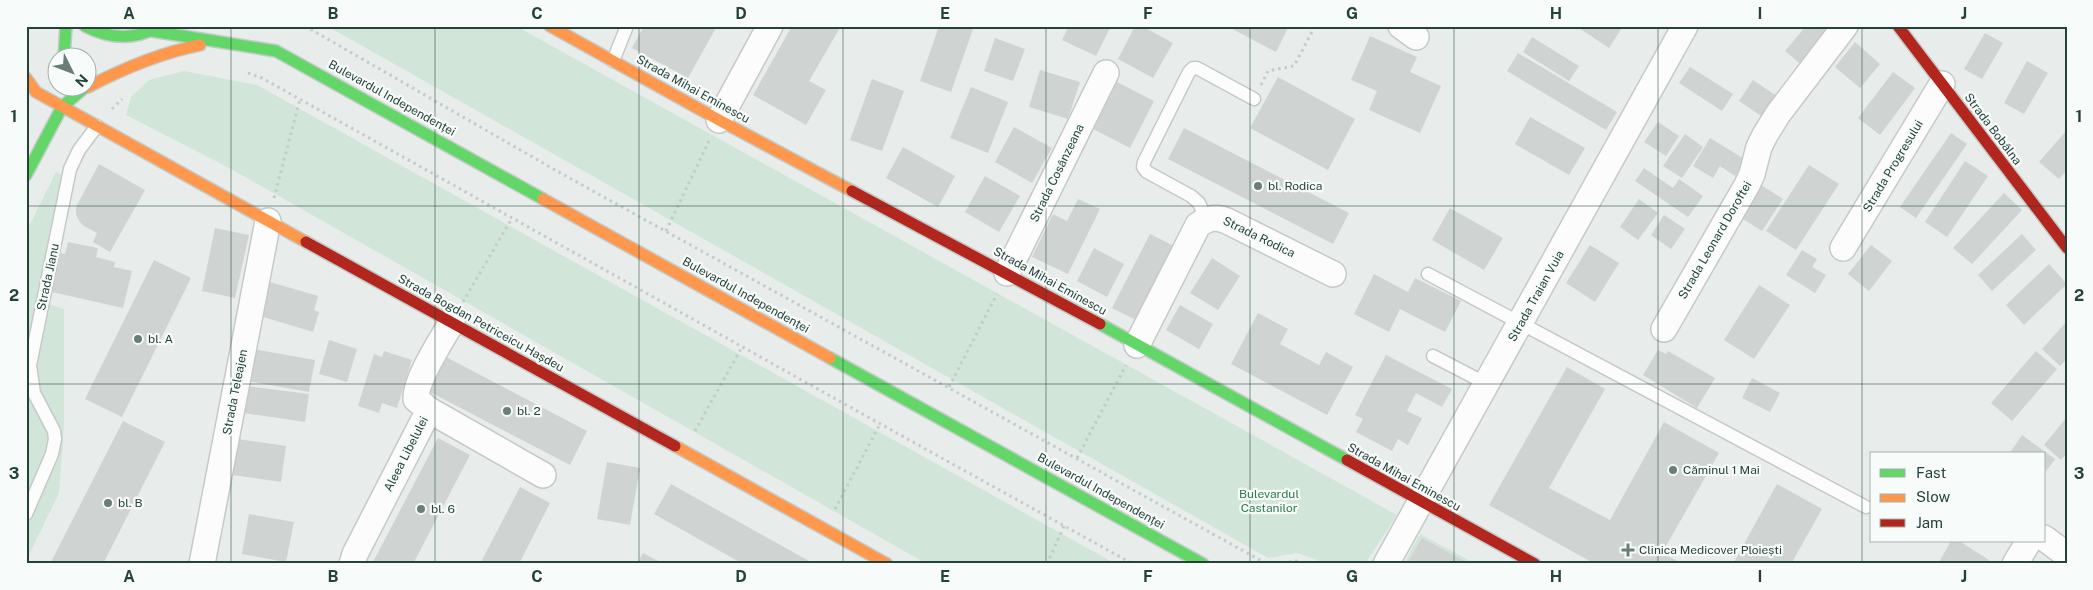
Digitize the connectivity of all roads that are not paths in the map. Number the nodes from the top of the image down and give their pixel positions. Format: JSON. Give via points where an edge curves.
{"nodes":[{"id":1,"x":66,"y":26,"type":"edge"},
{"id":2,"x":85,"y":26,"type":"edge"},
{"id":3,"x":550,"y":26,"type":"edge"},
{"id":4,"x":627,"y":26,"type":"edge"},
{"id":5,"x":770,"y":26,"type":"edge"},
{"id":6,"x":1685,"y":26,"type":"edge"},
{"id":7,"x":1845,"y":26,"type":"edge"},
{"id":8,"x":1898,"y":26,"type":"edge"},
{"id":9,"x":151,"y":31,"type":"edge"},
{"id":10,"x":266,"y":38,"type":"dead end"},
{"id":11,"x":220,"y":42,"type":"junction"},
{"id":12,"x":131,"y":46,"type":"dead end"},
{"id":13,"x":65,"y":48,"type":"edge"},
{"id":14,"x":276,"y":51,"type":"junction"},
{"id":15,"x":613,"y":61,"type":"junction"},
{"id":16,"x":112,"y":62,"type":"dead end"},
{"id":17,"x":1106,"y":73,"type":"dead end"},
{"id":18,"x":98,"y":75,"type":"edge"},
{"id":19,"x":26,"y":78,"type":"edge"},
{"id":20,"x":98,"y":81,"type":"edge"},
{"id":21,"x":1942,"y":84,"type":"junction"},
{"id":22,"x":62,"y":98,"type":"edge"},
{"id":23,"x":72,"y":98,"type":"edge"},
{"id":24,"x":1254,"y":99,"type":"road end"},
{"id":25,"x":62,"y":107,"type":"junction"},
{"id":26,"x":719,"y":120,"type":"junction"},
{"id":27,"x":96,"y":126,"type":"junction"},
{"id":28,"x":26,"y":175,"type":"edge"},
{"id":29,"x":1206,"y":219,"type":"junction"},
{"id":30,"x":268,"y":221,"type":"junction"},
{"id":31,"x":1844,"y":248,"type":"dead end"},
{"id":32,"x":2067,"y":248,"type":"edge"},
{"id":33,"x":1007,"y":273,"type":"junction"},
{"id":34,"x":1333,"y":274,"type":"dead end"},
{"id":35,"x":1428,"y":274,"type":"dead end"},
{"id":36,"x":452,"y":322,"type":"junction"},
{"id":37,"x":1521,"y":324,"type":"junction"},
{"id":38,"x":1664,"y":330,"type":"dead end"},
{"id":39,"x":1137,"y":345,"type":"junction"},
{"id":40,"x":1433,"y":356,"type":"dead end"},
{"id":41,"x":1487,"y":384,"type":"junction"},
{"id":42,"x":429,"y":410,"type":"junction"},
{"id":43,"x":543,"y":474,"type":"dead end"},
{"id":44,"x":1420,"y":502,"type":"junction"},
{"id":45,"x":1866,"y":507,"type":"dead end"},
{"id":46,"x":26,"y":514,"type":"edge"},
{"id":47,"x":2046,"y":539,"type":"edge"},
{"id":48,"x":2028,"y":542,"type":"edge"},
{"id":49,"x":2067,"y":555,"type":"edge"},
{"id":50,"x":202,"y":564,"type":"edge"},
{"id":51,"x":352,"y":564,"type":"edge"},
{"id":52,"x":887,"y":564,"type":"edge"},
{"id":53,"x":1203,"y":564,"type":"edge"},
{"id":54,"x":1386,"y":564,"type":"edge"},
{"id":55,"x":1535,"y":564,"type":"edge"},
{"id":56,"x":2015,"y":564,"type":"edge"}],
"edges":[{"from":1,"to":13,"type":"street"},
{"from":2,"to":9,"type":"street","name":"Bulevardul Independenței","via":[[115,37]]},
{"from":3,"to":15,"type":"street","name":"Strada Mihai Eminescu"},
{"from":4,"to":15,"type":"lane"},
{"from":5,"to":26,"type":"street"},
{"from":6,"to":37,"type":"street","name":"Strada Traian Vuia"},
{"from":7,"to":38,"type":"street","name":"Strada Leonard Doroftei","via":[[1765,135],[1747,185]]},
{"from":8,"to":21,"type":"street","name":"Strada Bobâlna"},
{"from":9,"to":11,"type":"street","name":"Bulevardul Independenței"},
{"from":9,"to":12,"type":"street"},
{"from":10,"to":14,"type":"street","name":"Bulevardul Independenței"},
{"from":11,"to":14,"type":"street","name":"Bulevardul Independenței"},
{"from":11,"to":20,"type":"street","via":[[158,54]]},
{"from":14,"to":53,"type":"street","name":"Bulevardul Independenței"},
{"from":15,"to":26,"type":"street","name":"Strada Mihai Eminescu"},
{"from":16,"to":18,"type":"street"},
{"from":17,"to":33,"type":"street","name":"Strada Cosânzeana"},
{"from":19,"to":25,"type":"street","name":"Strada Bogdan Petriceicu Hașdeu","via":[[36,92]]},
{"from":21,"to":31,"type":"street","name":"Strada Progresului"},
{"from":21,"to":32,"type":"street","name":"Strada Bobâlna"},
{"from":22,"to":25,"type":"street"},
{"from":23,"to":25,"type":"street"},
{"from":24,"to":29,"type":"lane","via":[[1193,68],[1144,162],[1147,172],[1199,203]]},
{"from":25,"to":27,"type":"street","name":"Strada Bogdan Petriceicu Hașdeu"},
{"from":25,"to":28,"type":"street"},
{"from":26,"to":33,"type":"street","name":"Strada Mihai Eminescu"},
{"from":27,"to":30,"type":"street","name":"Strada Bogdan Petriceicu Hașdeu"},
{"from":27,"to":46,"type":"lane","name":"Strada Jianu","via":[[70,169],[30,365],[34,393],[55,439],[52,454]]},
{"from":29,"to":34,"type":"street","name":"Strada Rodica","via":[[1219,217],[1227,220]]},
{"from":29,"to":39,"type":"street","name":"Strada Rodica","via":[[1198,225]]},
{"from":30,"to":36,"type":"street","name":"Strada Bogdan Petriceicu Hașdeu"},
{"from":30,"to":50,"type":"street","name":"Strada Teleajen"},
{"from":33,"to":39,"type":"street","name":"Strada Mihai Eminescu"},
{"from":35,"to":37,"type":"lane"},
{"from":36,"to":42,"type":"street","name":"Aleea Libelulei","via":[[415,391],[416,399]]},
{"from":36,"to":52,"type":"street","name":"Strada Bogdan Petriceicu Hașdeu"},
{"from":37,"to":41,"type":"street","name":"Strada Traian Vuia"},
{"from":37,"to":45,"type":"lane"},
{"from":39,"to":44,"type":"street","name":"Strada Mihai Eminescu"},
{"from":40,"to":41,"type":"lane"},
{"from":41,"to":44,"type":"street","name":"Strada Traian Vuia"},
{"from":42,"to":43,"type":"street"},
{"from":42,"to":51,"type":"street","name":"Aleea Libelulei"},
{"from":44,"to":54,"type":"street","name":"Strada Traian Vuia"},
{"from":44,"to":55,"type":"street","name":"Strada Mihai Eminescu"},
{"from":47,"to":49,"type":"street"},
{"from":48,"to":56,"type":"street"}]}
